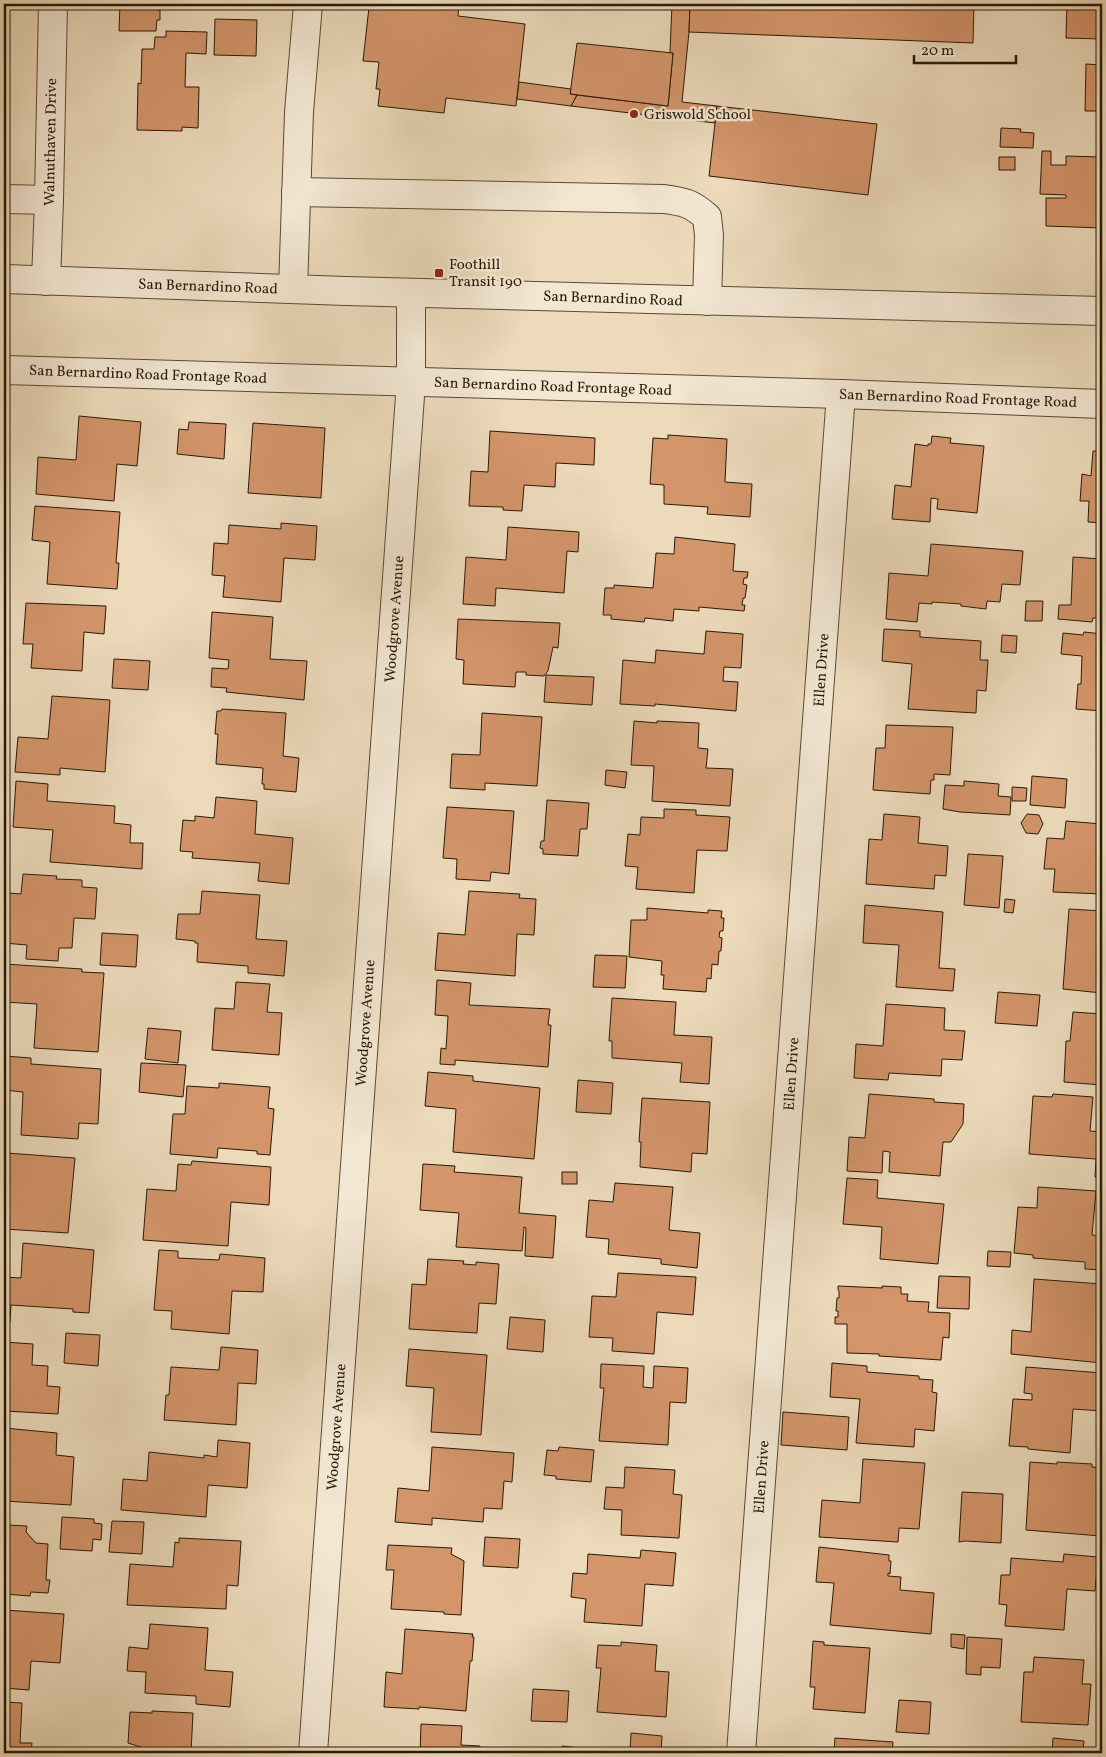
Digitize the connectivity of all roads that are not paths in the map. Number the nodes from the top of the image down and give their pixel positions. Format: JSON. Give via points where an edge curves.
{"nodes":[{"id":1,"x":53,"y":4,"type":"edge"},
{"id":2,"x":308,"y":4,"type":"edge"},
{"id":3,"x":296,"y":192,"type":"junction"},
{"id":4,"x":4,"y":198,"type":"edge"},
{"id":5,"x":49,"y":200,"type":"junction"},
{"id":6,"x":4,"y":279,"type":"edge"},
{"id":7,"x":46,"y":281,"type":"junction"},
{"id":8,"x":293,"y":289,"type":"junction"},
{"id":9,"x":411,"y":293,"type":"junction"},
{"id":10,"x":707,"y":301,"type":"junction"},
{"id":11,"x":1102,"y":311,"type":"edge"},
{"id":12,"x":4,"y":370,"type":"edge"},
{"id":13,"x":411,"y":382,"type":"junction"},
{"id":14,"x":841,"y":394,"type":"junction"},
{"id":15,"x":1102,"y":404,"type":"edge"},
{"id":16,"x":313,"y":1753,"type":"edge"},
{"id":17,"x":741,"y":1753,"type":"edge"}],
"edges":[{"from":1,"to":5,"type":"street","name":"Walnuthaven Drive"},
{"from":2,"to":3,"type":"street"},
{"from":3,"to":8,"type":"street"},
{"from":3,"to":10,"type":"street","via":[[681,201],[694,206],[707,217]]},
{"from":4,"to":5,"type":"street"},
{"from":5,"to":7,"type":"street","name":"Walnuthaven Drive"},
{"from":6,"to":7,"type":"street","name":"San Bernardino Road"},
{"from":7,"to":8,"type":"street","name":"San Bernardino Road"},
{"from":8,"to":9,"type":"street","name":"San Bernardino Road"},
{"from":9,"to":10,"type":"street","name":"San Bernardino Road"},
{"from":9,"to":13,"type":"street","name":"Woodgrove Avenue"},
{"from":10,"to":11,"type":"street","name":"San Bernardino Road"},
{"from":12,"to":13,"type":"street","name":"San Bernardino Road Frontage Road"},
{"from":13,"to":14,"type":"street","name":"San Bernardino Road Frontage Road"},
{"from":13,"to":16,"type":"street","name":"Woodgrove Avenue"},
{"from":14,"to":15,"type":"street","name":"San Bernardino Road Frontage Road"},
{"from":14,"to":17,"type":"street","name":"Ellen Drive"}]}
